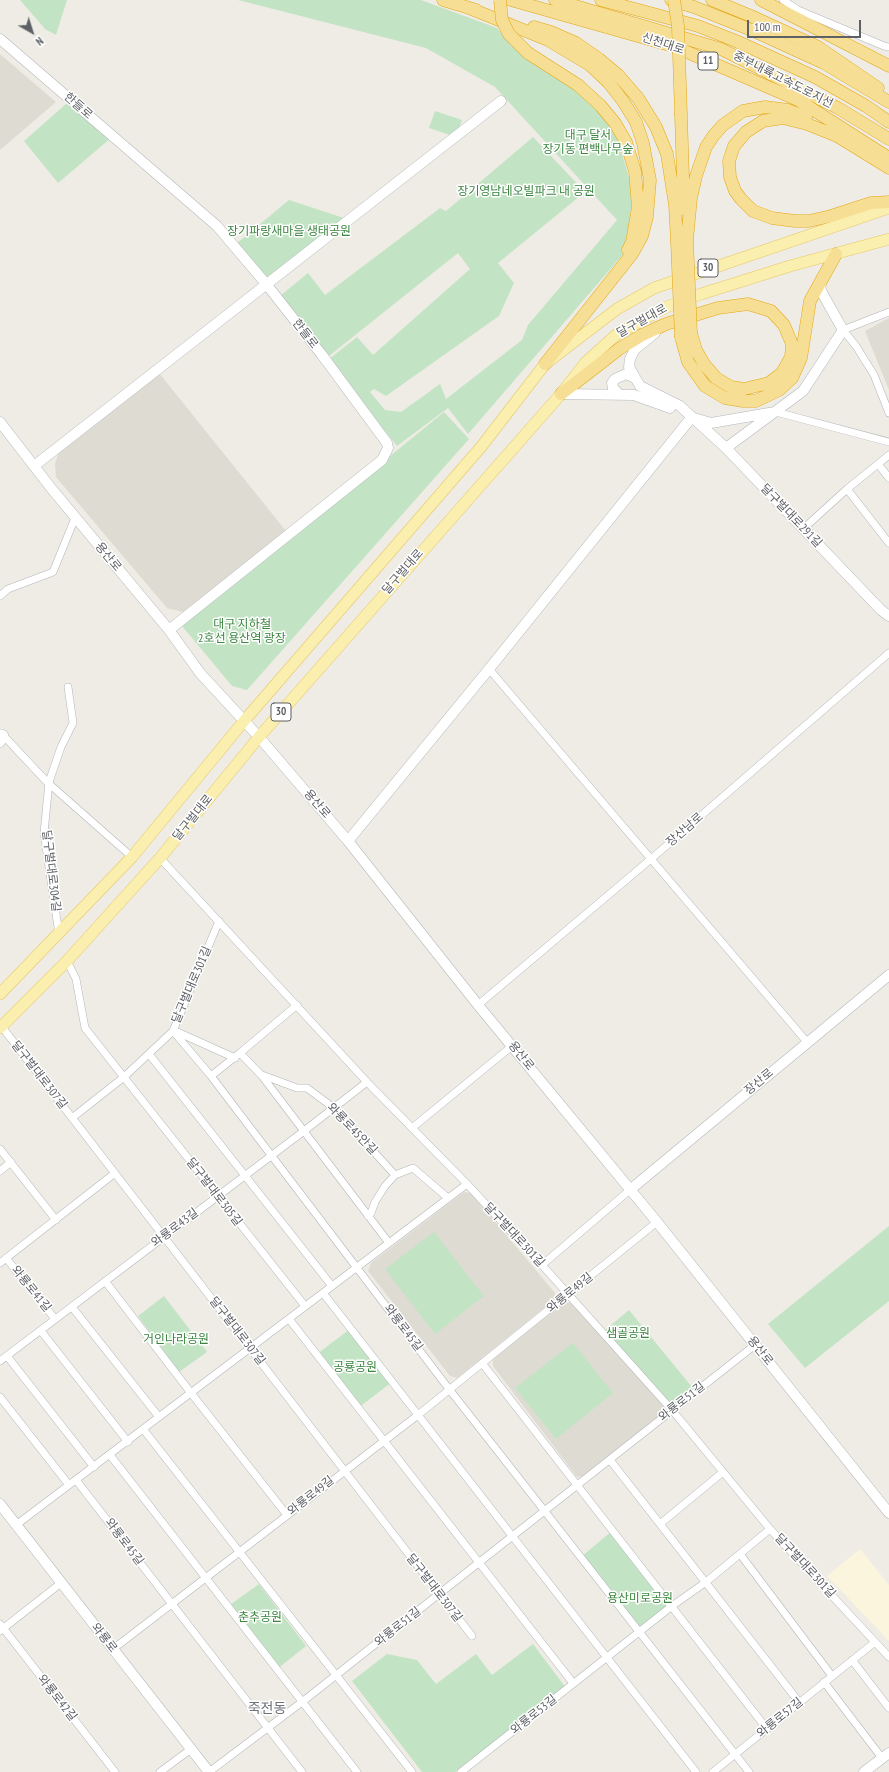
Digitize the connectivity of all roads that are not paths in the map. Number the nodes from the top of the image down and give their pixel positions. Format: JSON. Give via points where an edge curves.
{"nodes":[{"id":1,"x":443,"y":0,"type":"edge"},
{"id":2,"x":500,"y":0,"type":"edge"},
{"id":3,"x":511,"y":0,"type":"edge"},
{"id":4,"x":555,"y":0,"type":"edge"},
{"id":5,"x":601,"y":0,"type":"edge"},
{"id":6,"x":672,"y":0,"type":"edge"},
{"id":7,"x":712,"y":0,"type":"edge"},
{"id":8,"x":761,"y":0,"type":"edge"},
{"id":9,"x":783,"y":0,"type":"edge"},
{"id":10,"x":469,"y":8,"type":"junction"},
{"id":11,"x":0,"y":39,"type":"edge"},
{"id":12,"x":888,"y":44,"type":"edge"},
{"id":13,"x":889,"y":66,"type":"edge"},
{"id":14,"x":889,"y":96,"type":"edge"},
{"id":15,"x":501,"y":101,"type":"dead end"},
{"id":16,"x":889,"y":102,"type":"edge"},
{"id":17,"x":889,"y":122,"type":"edge"},
{"id":18,"x":837,"y":136,"type":"junction"},
{"id":19,"x":889,"y":139,"type":"edge"},
{"id":20,"x":889,"y":158,"type":"edge"},
{"id":21,"x":889,"y":168,"type":"edge"},
{"id":22,"x":889,"y":202,"type":"edge"},
{"id":23,"x":889,"y":208,"type":"edge"},
{"id":24,"x":889,"y":239,"type":"edge"},
{"id":25,"x":682,"y":241,"type":"junction"},
{"id":26,"x":836,"y":254,"type":"junction"},
{"id":27,"x":617,"y":272,"type":"junction"},
{"id":28,"x":820,"y":282,"type":"junction"},
{"id":29,"x":267,"y":285,"type":"junction"},
{"id":30,"x":889,"y":312,"type":"edge"},
{"id":31,"x":666,"y":324,"type":"junction"},
{"id":32,"x":843,"y":330,"type":"junction"},
{"id":33,"x":686,"y":335,"type":"junction"},
{"id":34,"x":545,"y":364,"type":"junction"},
{"id":35,"x":634,"y":378,"type":"junction"},
{"id":36,"x":561,"y":394,"type":"junction"},
{"id":37,"x":620,"y":395,"type":"junction"},
{"id":38,"x":776,"y":412,"type":"junction"},
{"id":39,"x":889,"y":413,"type":"edge"},
{"id":40,"x":691,"y":418,"type":"junction"},
{"id":41,"x":0,"y":422,"type":"edge"},
{"id":42,"x":889,"y":442,"type":"edge"},
{"id":43,"x":726,"y":448,"type":"junction"},
{"id":44,"x":889,"y":455,"type":"edge"},
{"id":45,"x":878,"y":464,"type":"junction"},
{"id":46,"x":34,"y":466,"type":"junction"},
{"id":47,"x":889,"y":478,"type":"edge"},
{"id":48,"x":847,"y":489,"type":"junction"},
{"id":49,"x":75,"y":518,"type":"junction"},
{"id":50,"x":803,"y":529,"type":"junction"},
{"id":51,"x":889,"y":543,"type":"edge"},
{"id":52,"x":0,"y":596,"type":"edge"},
{"id":53,"x":889,"y":616,"type":"edge"},
{"id":54,"x":169,"y":630,"type":"junction"},
{"id":55,"x":889,"y":653,"type":"edge"},
{"id":56,"x":489,"y":669,"type":"junction"},
{"id":57,"x":68,"y":687,"type":"dead end"},
{"id":58,"x":244,"y":721,"type":"junction"},
{"id":59,"x":1,"y":736,"type":"edge"},
{"id":60,"x":259,"y":737,"type":"junction"},
{"id":61,"x":49,"y":784,"type":"junction"},
{"id":62,"x":348,"y":841,"type":"junction"},
{"id":63,"x":132,"y":857,"type":"junction"},
{"id":64,"x":160,"y":858,"type":"junction"},
{"id":65,"x":651,"y":859,"type":"junction"},
{"id":66,"x":219,"y":921,"type":"junction"},
{"id":67,"x":59,"y":934,"type":"junction"},
{"id":68,"x":67,"y":961,"type":"junction"},
{"id":69,"x":889,"y":976,"type":"edge"},
{"id":70,"x":0,"y":994,"type":"edge"},
{"id":71,"x":478,"y":1004,"type":"junction"},
{"id":72,"x":297,"y":1005,"type":"junction"},
{"id":73,"x":1,"y":1027,"type":"edge"},
{"id":74,"x":173,"y":1030,"type":"junction"},
{"id":75,"x":807,"y":1042,"type":"junction"},
{"id":76,"x":512,"y":1046,"type":"junction"},
{"id":77,"x":149,"y":1054,"type":"junction"},
{"id":78,"x":237,"y":1056,"type":"junction"},
{"id":79,"x":260,"y":1075,"type":"junction"},
{"id":80,"x":211,"y":1076,"type":"junction"},
{"id":81,"x":124,"y":1077,"type":"junction"},
{"id":82,"x":367,"y":1082,"type":"junction"},
{"id":83,"x":334,"y":1108,"type":"junction"},
{"id":84,"x":72,"y":1118,"type":"junction"},
{"id":85,"x":412,"y":1128,"type":"junction"},
{"id":86,"x":304,"y":1131,"type":"junction"},
{"id":87,"x":0,"y":1149,"type":"edge"},
{"id":88,"x":272,"y":1155,"type":"junction"},
{"id":89,"x":11,"y":1162,"type":"junction"},
{"id":90,"x":0,"y":1171,"type":"edge"},
{"id":91,"x":115,"y":1173,"type":"junction"},
{"id":92,"x":395,"y":1174,"type":"junction"},
{"id":93,"x":246,"y":1175,"type":"junction"},
{"id":94,"x":467,"y":1184,"type":"junction"},
{"id":95,"x":631,"y":1189,"type":"junction"},
{"id":96,"x":218,"y":1196,"type":"junction"},
{"id":97,"x":448,"y":1198,"type":"junction"},
{"id":98,"x":368,"y":1216,"type":"junction"},
{"id":99,"x":56,"y":1220,"type":"junction"},
{"id":100,"x":657,"y":1222,"type":"junction"},
{"id":101,"x":164,"y":1237,"type":"junction"},
{"id":102,"x":389,"y":1243,"type":"junction"},
{"id":103,"x":6,"y":1258,"type":"junction"},
{"id":104,"x":0,"y":1263,"type":"edge"},
{"id":105,"x":542,"y":1265,"type":"junction"},
{"id":106,"x":357,"y":1268,"type":"junction"},
{"id":107,"x":105,"y":1281,"type":"junction"},
{"id":108,"x":332,"y":1286,"type":"junction"},
{"id":109,"x":323,"y":1293,"type":"junction"},
{"id":110,"x":568,"y":1294,"type":"junction"},
{"id":111,"x":72,"y":1306,"type":"junction"},
{"id":112,"x":305,"y":1306,"type":"junction"},
{"id":113,"x":55,"y":1319,"type":"junction"},
{"id":114,"x":289,"y":1319,"type":"junction"},
{"id":115,"x":41,"y":1331,"type":"junction"},
{"id":116,"x":755,"y":1345,"type":"junction"},
{"id":117,"x":250,"y":1348,"type":"junction"},
{"id":118,"x":7,"y":1356,"type":"junction"},
{"id":119,"x":0,"y":1362,"type":"edge"},
{"id":120,"x":482,"y":1363,"type":"junction"},
{"id":121,"x":449,"y":1389,"type":"junction"},
{"id":122,"x":191,"y":1393,"type":"junction"},
{"id":123,"x":0,"y":1396,"type":"edge"},
{"id":124,"x":672,"y":1410,"type":"junction"},
{"id":125,"x":418,"y":1415,"type":"junction"},
{"id":126,"x":159,"y":1417,"type":"junction"},
{"id":127,"x":143,"y":1430,"type":"junction"},
{"id":128,"x":384,"y":1440,"type":"junction"},
{"id":129,"x":128,"y":1442,"type":"junction"},
{"id":130,"x":110,"y":1455,"type":"junction"},
{"id":131,"x":610,"y":1460,"type":"junction"},
{"id":132,"x":94,"y":1467,"type":"junction"},
{"id":133,"x":343,"y":1471,"type":"junction"},
{"id":134,"x":724,"y":1472,"type":"junction"},
{"id":135,"x":76,"y":1480,"type":"junction"},
{"id":136,"x":69,"y":1485,"type":"junction"},
{"id":137,"x":577,"y":1485,"type":"junction"},
{"id":138,"x":0,"y":1504,"type":"edge"},
{"id":139,"x":544,"y":1511,"type":"junction"},
{"id":140,"x":889,"y":1513,"type":"edge"},
{"id":141,"x":287,"y":1515,"type":"junction"},
{"id":142,"x":660,"y":1524,"type":"junction"},
{"id":143,"x":16,"y":1525,"type":"junction"},
{"id":144,"x":770,"y":1528,"type":"junction"},
{"id":145,"x":511,"y":1536,"type":"junction"},
{"id":146,"x":239,"y":1552,"type":"junction"},
{"id":147,"x":740,"y":1554,"type":"junction"},
{"id":148,"x":478,"y":1562,"type":"junction"},
{"id":149,"x":205,"y":1579,"type":"junction"},
{"id":150,"x":706,"y":1582,"type":"junction"},
{"id":151,"x":61,"y":1583,"type":"junction"},
{"id":152,"x":439,"y":1595,"type":"junction"},
{"id":153,"x":172,"y":1604,"type":"junction"},
{"id":154,"x":672,"y":1606,"type":"junction"},
{"id":155,"x":1,"y":1628,"type":"edge"},
{"id":156,"x":639,"y":1632,"type":"junction"},
{"id":157,"x":472,"y":1636,"type":"dead end"},
{"id":158,"x":875,"y":1642,"type":"junction"},
{"id":159,"x":113,"y":1649,"type":"junction"},
{"id":160,"x":606,"y":1657,"type":"junction"},
{"id":161,"x":889,"y":1657,"type":"edge"},
{"id":162,"x":852,"y":1660,"type":"junction"},
{"id":163,"x":335,"y":1676,"type":"junction"},
{"id":164,"x":832,"y":1676,"type":"junction"},
{"id":165,"x":824,"y":1682,"type":"junction"},
{"id":166,"x":573,"y":1683,"type":"junction"},
{"id":167,"x":302,"y":1702,"type":"junction"},
{"id":168,"x":799,"y":1702,"type":"junction"},
{"id":169,"x":889,"y":1708,"type":"edge"},
{"id":170,"x":267,"y":1727,"type":"junction"},
{"id":171,"x":767,"y":1729,"type":"junction"},
{"id":172,"x":190,"y":1749,"type":"junction"},
{"id":173,"x":735,"y":1755,"type":"junction"},
{"id":174,"x":886,"y":1756,"type":"edge"},
{"id":175,"x":115,"y":1772,"type":"edge"},
{"id":176,"x":160,"y":1772,"type":"edge"},
{"id":177,"x":209,"y":1772,"type":"edge"},
{"id":178,"x":302,"y":1772,"type":"edge"},
{"id":179,"x":357,"y":1772,"type":"edge"},
{"id":180,"x":412,"y":1772,"type":"edge"},
{"id":181,"x":461,"y":1772,"type":"edge"},
{"id":182,"x":696,"y":1772,"type":"edge"},
{"id":183,"x":713,"y":1772,"type":"edge"},
{"id":184,"x":750,"y":1772,"type":"edge"},
{"id":185,"x":864,"y":1772,"type":"edge"}],
"edges":[{"from":1,"to":10,"type":"highway"},
{"from":2,"to":27,"type":"highway","bridge":true,"via":[[502,20],[509,34],[528,53],[578,85],[600,105],[626,142],[635,171],[638,207],[632,242]]},
{"from":3,"to":20,"type":"highway","name":"신천대로","number":"11","via":[[673,46],[798,100]]},
{"from":4,"to":19,"type":"highway","name":"중부내륙고속도로지선","via":[[721,49],[821,98]]},
{"from":5,"to":17,"type":"highway","name":"중부내륙고속도로지선","via":[[698,26],[736,41],[815,77]]},
{"from":6,"to":16,"type":"highway","via":[[754,31],[824,63]]},
{"from":6,"to":25,"type":"highway","bridge":true,"via":[[678,26],[684,210]]},
{"from":7,"to":14,"type":"highway","via":[[818,47]]},
{"from":8,"to":13,"type":"highway"},
{"from":9,"to":12,"type":"street","via":[[798,10]]},
{"from":10,"to":25,"type":"highway","via":[[551,32],[569,40],[618,75],[638,98],[656,127],[667,154]]},
{"from":10,"to":27,"type":"highway","via":[[548,40],[590,66],[610,83],[636,122],[650,180],[647,218],[642,236],[632,254]]},
{"from":11,"to":29,"type":"street","name":"한들로","via":[[217,226]]},
{"from":15,"to":29,"type":"street"},
{"from":18,"to":21,"type":"highway"},
{"from":18,"to":22,"type":"highway","via":[[792,119],[772,118],[753,126],[734,146],[730,155],[730,172],[735,191],[753,210],[772,218],[795,221],[809,221],[871,203]]},
{"from":18,"to":25,"type":"highway","via":[[798,113],[778,108],[754,108],[733,117],[714,135],[701,160]]},
{"from":23,"to":34,"type":"main road","name":"달구벌대로","number":"30","via":[[654,288],[618,310]]},
{"from":24,"to":26,"type":"main road","name":"달구벌대로","number":"30"},
{"from":25,"to":33,"type":"highway","bridge":true},
{"from":26,"to":28,"type":"highway"},
{"from":26,"to":36,"type":"main road","name":"달구벌대로","number":"30","via":[[790,266],[664,308],[616,335],[586,362]]},
{"from":27,"to":34,"type":"highway"},
{"from":28,"to":32,"type":"street","via":[[821,291]]},
{"from":28,"to":33,"type":"highway","via":[[810,301],[801,358],[792,378],[779,390],[756,401],[725,398],[705,386],[688,362]]},
{"from":29,"to":46,"type":"street"},
{"from":29,"to":54,"type":"street","name":"한들로","via":[[322,355],[387,443],[388,448],[382,460]]},
{"from":30,"to":32,"type":"street"},
{"from":31,"to":33,"type":"highway","via":[[718,308],[748,304],[771,310],[784,325],[792,344],[791,357],[782,373],[769,383],[744,389],[731,387],[716,378]]},
{"from":31,"to":35,"type":"street","via":[[635,349],[629,367]]},
{"from":31,"to":36,"type":"highway","via":[[619,350]]},
{"from":32,"to":38,"type":"street","via":[[803,391]]},
{"from":32,"to":39,"type":"street","via":[[874,375]]},
{"from":34,"to":58,"type":"main road","name":"달구벌대로","number":"30","via":[[481,447]]},
{"from":35,"to":37,"type":"street","via":[[626,374],[615,379],[612,383],[613,388]]},
{"from":35,"to":40,"type":"street","via":[[640,386],[680,406]]},
{"from":36,"to":37,"type":"street"},
{"from":36,"to":60,"type":"main road","name":"달구벌대로","number":"30"},
{"from":37,"to":40,"type":"street","via":[[634,395]]},
{"from":38,"to":40,"type":"street","via":[[711,423]]},
{"from":38,"to":42,"type":"street"},
{"from":38,"to":43,"type":"street"},
{"from":40,"to":43,"type":"street","name":"달구벌대로291길"},
{"from":40,"to":56,"type":"street"},
{"from":41,"to":46,"type":"street","name":"용산로"},
{"from":43,"to":50,"type":"street","name":"달구벌대로291길"},
{"from":44,"to":45,"type":"street"},
{"from":45,"to":47,"type":"street"},
{"from":45,"to":48,"type":"street"},
{"from":46,"to":49,"type":"street","name":"용산로"},
{"from":48,"to":50,"type":"street"},
{"from":48,"to":51,"type":"street"},
{"from":49,"to":52,"type":"street","via":[[53,572],[8,589]]},
{"from":49,"to":54,"type":"street","name":"용산로"},
{"from":50,"to":53,"type":"street","name":"달구벌대로291길"},
{"from":54,"to":58,"type":"street","name":"용산로","via":[[200,673]]},
{"from":55,"to":65,"type":"street","name":"장산남로"},
{"from":56,"to":62,"type":"street"},
{"from":56,"to":65,"type":"street"},
{"from":57,"to":61,"type":"street","name":"달구벌대로304길","via":[[73,723],[61,747]]},
{"from":58,"to":60,"type":"street","name":"용산로"},
{"from":58,"to":63,"type":"main road","name":"달구벌대로","number":"30"},
{"from":59,"to":61,"type":"street"},
{"from":60,"to":62,"type":"street","name":"용산로"},
{"from":60,"to":64,"type":"main road","name":"달구벌대로","number":"30"},
{"from":61,"to":63,"type":"street"},
{"from":61,"to":67,"type":"street","name":"달구벌대로304길","via":[[44,833]]},
{"from":62,"to":71,"type":"street","name":"용산로"},
{"from":63,"to":67,"type":"main road","name":"달구벌대로","number":"30"},
{"from":64,"to":66,"type":"street","name":"달구벌대로301길"},
{"from":64,"to":68,"type":"main road","name":"달구벌대로","number":"30"},
{"from":65,"to":71,"type":"street","name":"장산남로"},
{"from":65,"to":75,"type":"street"},
{"from":66,"to":72,"type":"street","name":"달구벌대로301길"},
{"from":66,"to":74,"type":"street","name":"달구벌대로301길"},
{"from":67,"to":70,"type":"main road","name":"달구벌대로","number":"30"},
{"from":68,"to":73,"type":"main road","name":"달구벌대로","number":"30"},
{"from":68,"to":81,"type":"street","name":"달구벌대로305길","via":[[76,980],[85,1028]]},
{"from":69,"to":75,"type":"street","name":"장산로"},
{"from":71,"to":76,"type":"street","name":"용산로"},
{"from":72,"to":78,"type":"street"},
{"from":72,"to":82,"type":"street","name":"달구벌대로301길"},
{"from":73,"to":84,"type":"street","name":"달구벌대로307길"},
{"from":74,"to":77,"type":"street","name":"달구벌대로301길"},
{"from":74,"to":78,"type":"street"},
{"from":74,"to":80,"type":"street"},
{"from":75,"to":95,"type":"street","name":"장산로"},
{"from":76,"to":85,"type":"street"},
{"from":76,"to":95,"type":"street","name":"용산로"},
{"from":77,"to":81,"type":"street","name":"달구벌대로301길"},
{"from":77,"to":93,"type":"street"},
{"from":78,"to":79,"type":"street"},
{"from":78,"to":80,"type":"street"},
{"from":79,"to":83,"type":"street","name":"와룡로45안길","via":[[298,1088],[307,1088]]},
{"from":79,"to":86,"type":"street"},
{"from":80,"to":88,"type":"street"},
{"from":81,"to":84,"type":"street"},
{"from":81,"to":96,"type":"street","name":"달구벌대로305길"},
{"from":82,"to":83,"type":"street","name":"와룡로43길"},
{"from":82,"to":85,"type":"street","name":"달구벌대로301길"},
{"from":83,"to":86,"type":"street","name":"와룡로43길"},
{"from":83,"to":92,"type":"street","name":"와룡로45안길"},
{"from":84,"to":91,"type":"street","name":"달구벌대로307길"},
{"from":85,"to":94,"type":"street","name":"달구벌대로301길"},
{"from":86,"to":88,"type":"street","name":"와룡로43길"},
{"from":86,"to":98,"type":"street"},
{"from":87,"to":89,"type":"street"},
{"from":88,"to":93,"type":"street","name":"와룡로43길"},
{"from":88,"to":106,"type":"street"},
{"from":89,"to":90,"type":"street"},
{"from":89,"to":99,"type":"street"},
{"from":91,"to":99,"type":"street","name":"와룡로41길"},
{"from":91,"to":101,"type":"street","name":"달구벌대로307길"},
{"from":92,"to":97,"type":"street","via":[[413,1168]]},
{"from":92,"to":98,"type":"street"},
{"from":93,"to":96,"type":"street","name":"와룡로43길"},
{"from":93,"to":108,"type":"street"},
{"from":94,"to":97,"type":"street"},
{"from":94,"to":105,"type":"street","name":"달구벌대로301길"},
{"from":95,"to":100,"type":"street","name":"용산로"},
{"from":95,"to":105,"type":"street"},
{"from":96,"to":101,"type":"street","name":"와룡로43길"},
{"from":96,"to":112,"type":"street","name":"달구벌대로305길"},
{"from":97,"to":102,"type":"street"},
{"from":98,"to":102,"type":"street"},
{"from":99,"to":103,"type":"street","name":"와룡로41길"},
{"from":100,"to":110,"type":"street","name":"와룡로49길"},
{"from":100,"to":116,"type":"street","name":"용산로"},
{"from":101,"to":107,"type":"street","name":"와룡로43길"},
{"from":101,"to":117,"type":"street","name":"달구벌대로307길"},
{"from":102,"to":106,"type":"street"},
{"from":103,"to":104,"type":"street","name":"와룡로41길"},
{"from":103,"to":113,"type":"street","name":"와룡로41길"},
{"from":105,"to":110,"type":"street","name":"달구벌대로301길"},
{"from":106,"to":108,"type":"street"},
{"from":106,"to":121,"type":"street","name":"와룡로45길"},
{"from":107,"to":111,"type":"street","name":"와룡로43길"},
{"from":107,"to":122,"type":"street"},
{"from":108,"to":109,"type":"street"},
{"from":109,"to":112,"type":"street"},
{"from":109,"to":125,"type":"street"},
{"from":110,"to":120,"type":"street","name":"와룡로49길"},
{"from":110,"to":124,"type":"street","name":"달구벌대로301길"},
{"from":111,"to":113,"type":"street","name":"와룡로43길"},
{"from":111,"to":126,"type":"street"},
{"from":112,"to":114,"type":"street"},
{"from":113,"to":115,"type":"street","name":"와룡로43길"},
{"from":114,"to":117,"type":"street"},
{"from":114,"to":128,"type":"street"},
{"from":115,"to":118,"type":"street","name":"와룡로43길"},
{"from":115,"to":129,"type":"street"},
{"from":116,"to":124,"type":"street","name":"와룡로51길"},
{"from":116,"to":140,"type":"street","name":"용산로"},
{"from":117,"to":122,"type":"street"},
{"from":117,"to":133,"type":"street","name":"달구벌대로307길"},
{"from":118,"to":119,"type":"street","name":"와룡로43길"},
{"from":118,"to":132,"type":"street"},
{"from":120,"to":121,"type":"street","name":"와룡로49길"},
{"from":120,"to":137,"type":"street"},
{"from":121,"to":125,"type":"street","name":"와룡로49길"},
{"from":121,"to":139,"type":"street"},
{"from":122,"to":126,"type":"street"},
{"from":122,"to":141,"type":"street"},
{"from":123,"to":136,"type":"street"},
{"from":124,"to":131,"type":"street","name":"와룡로51길"},
{"from":124,"to":134,"type":"street","name":"달구벌대로301길"},
{"from":125,"to":128,"type":"street","name":"와룡로49길"},
{"from":125,"to":145,"type":"street"},
{"from":126,"to":127,"type":"street"},
{"from":127,"to":129,"type":"street"},
{"from":127,"to":146,"type":"street"},
{"from":128,"to":133,"type":"street","name":"와룡로49길"},
{"from":128,"to":148,"type":"street"},
{"from":129,"to":130,"type":"street"},
{"from":130,"to":132,"type":"street"},
{"from":130,"to":149,"type":"street"},
{"from":131,"to":137,"type":"street","name":"와룡로51길"},
{"from":131,"to":142,"type":"street"},
{"from":132,"to":135,"type":"street"},
{"from":133,"to":141,"type":"street","name":"와룡로49길"},
{"from":133,"to":152,"type":"street","name":"달구벌대로307길"},
{"from":134,"to":142,"type":"street"},
{"from":134,"to":144,"type":"street","name":"달구벌대로301길"},
{"from":135,"to":136,"type":"street"},
{"from":135,"to":153,"type":"street","name":"와룡로45길"},
{"from":136,"to":143,"type":"street"},
{"from":137,"to":139,"type":"street","name":"와룡로51길"},
{"from":137,"to":154,"type":"street"},
{"from":138,"to":143,"type":"street","name":"와룡로"},
{"from":139,"to":145,"type":"street","name":"와룡로51길"},
{"from":139,"to":156,"type":"street"},
{"from":141,"to":146,"type":"street","name":"와룡로49길"},
{"from":142,"to":150,"type":"street"},
{"from":143,"to":151,"type":"street","name":"와룡로"},
{"from":144,"to":147,"type":"street","name":"와룡로53길"},
{"from":144,"to":158,"type":"street","name":"달구벌대로301길"},
{"from":145,"to":148,"type":"street","name":"와룡로51길"},
{"from":145,"to":160,"type":"street"},
{"from":146,"to":149,"type":"street","name":"와룡로49길"},
{"from":146,"to":163,"type":"street"},
{"from":147,"to":150,"type":"street","name":"와룡로53길"},
{"from":147,"to":164,"type":"street"},
{"from":148,"to":152,"type":"street","name":"와룡로51길"},
{"from":148,"to":166,"type":"street"},
{"from":149,"to":153,"type":"street","name":"와룡로49길"},
{"from":149,"to":167,"type":"street"},
{"from":150,"to":154,"type":"street","name":"와룡로53길"},
{"from":150,"to":168,"type":"street"},
{"from":151,"to":155,"type":"street"},
{"from":151,"to":159,"type":"street","name":"와룡로"},
{"from":152,"to":157,"type":"street","name":"달구벌대로307길"},
{"from":152,"to":163,"type":"street","name":"와룡로51길"},
{"from":153,"to":159,"type":"street","name":"와룡로49길"},
{"from":153,"to":170,"type":"street"},
{"from":154,"to":156,"type":"street","name":"와룡로53길"},
{"from":154,"to":171,"type":"street"},
{"from":155,"to":175,"type":"street","name":"와룡로42길"},
{"from":156,"to":160,"type":"street","name":"와룡로53길"},
{"from":156,"to":173,"type":"street"},
{"from":158,"to":161,"type":"street","name":"달구벌대로301길"},
{"from":158,"to":162,"type":"street","name":"와룡로57길"},
{"from":159,"to":172,"type":"street","name":"와룡로"},
{"from":160,"to":166,"type":"street","name":"와룡로53길"},
{"from":160,"to":182,"type":"street"},
{"from":162,"to":164,"type":"street","name":"와룡로57길"},
{"from":162,"to":169,"type":"street"},
{"from":163,"to":167,"type":"street","name":"와룡로51길"},
{"from":163,"to":180,"type":"street"},
{"from":164,"to":165,"type":"street","name":"와룡로57길"},
{"from":165,"to":168,"type":"street","name":"와룡로57길"},
{"from":165,"to":174,"type":"street"},
{"from":166,"to":181,"type":"street","name":"와룡로53길"},
{"from":167,"to":170,"type":"street","name":"와룡로51길"},
{"from":167,"to":179,"type":"street"},
{"from":168,"to":171,"type":"street","name":"와룡로57길"},
{"from":170,"to":177,"type":"street","name":"와룡로51길"},
{"from":170,"to":178,"type":"street"},
{"from":171,"to":173,"type":"street","name":"와룡로57길"},
{"from":172,"to":176,"type":"street"},
{"from":172,"to":177,"type":"street","name":"와룡로"},
{"from":173,"to":183,"type":"street","name":"와룡로57길"},
{"from":173,"to":184,"type":"street"},
{"from":174,"to":185,"type":"street"}]}
